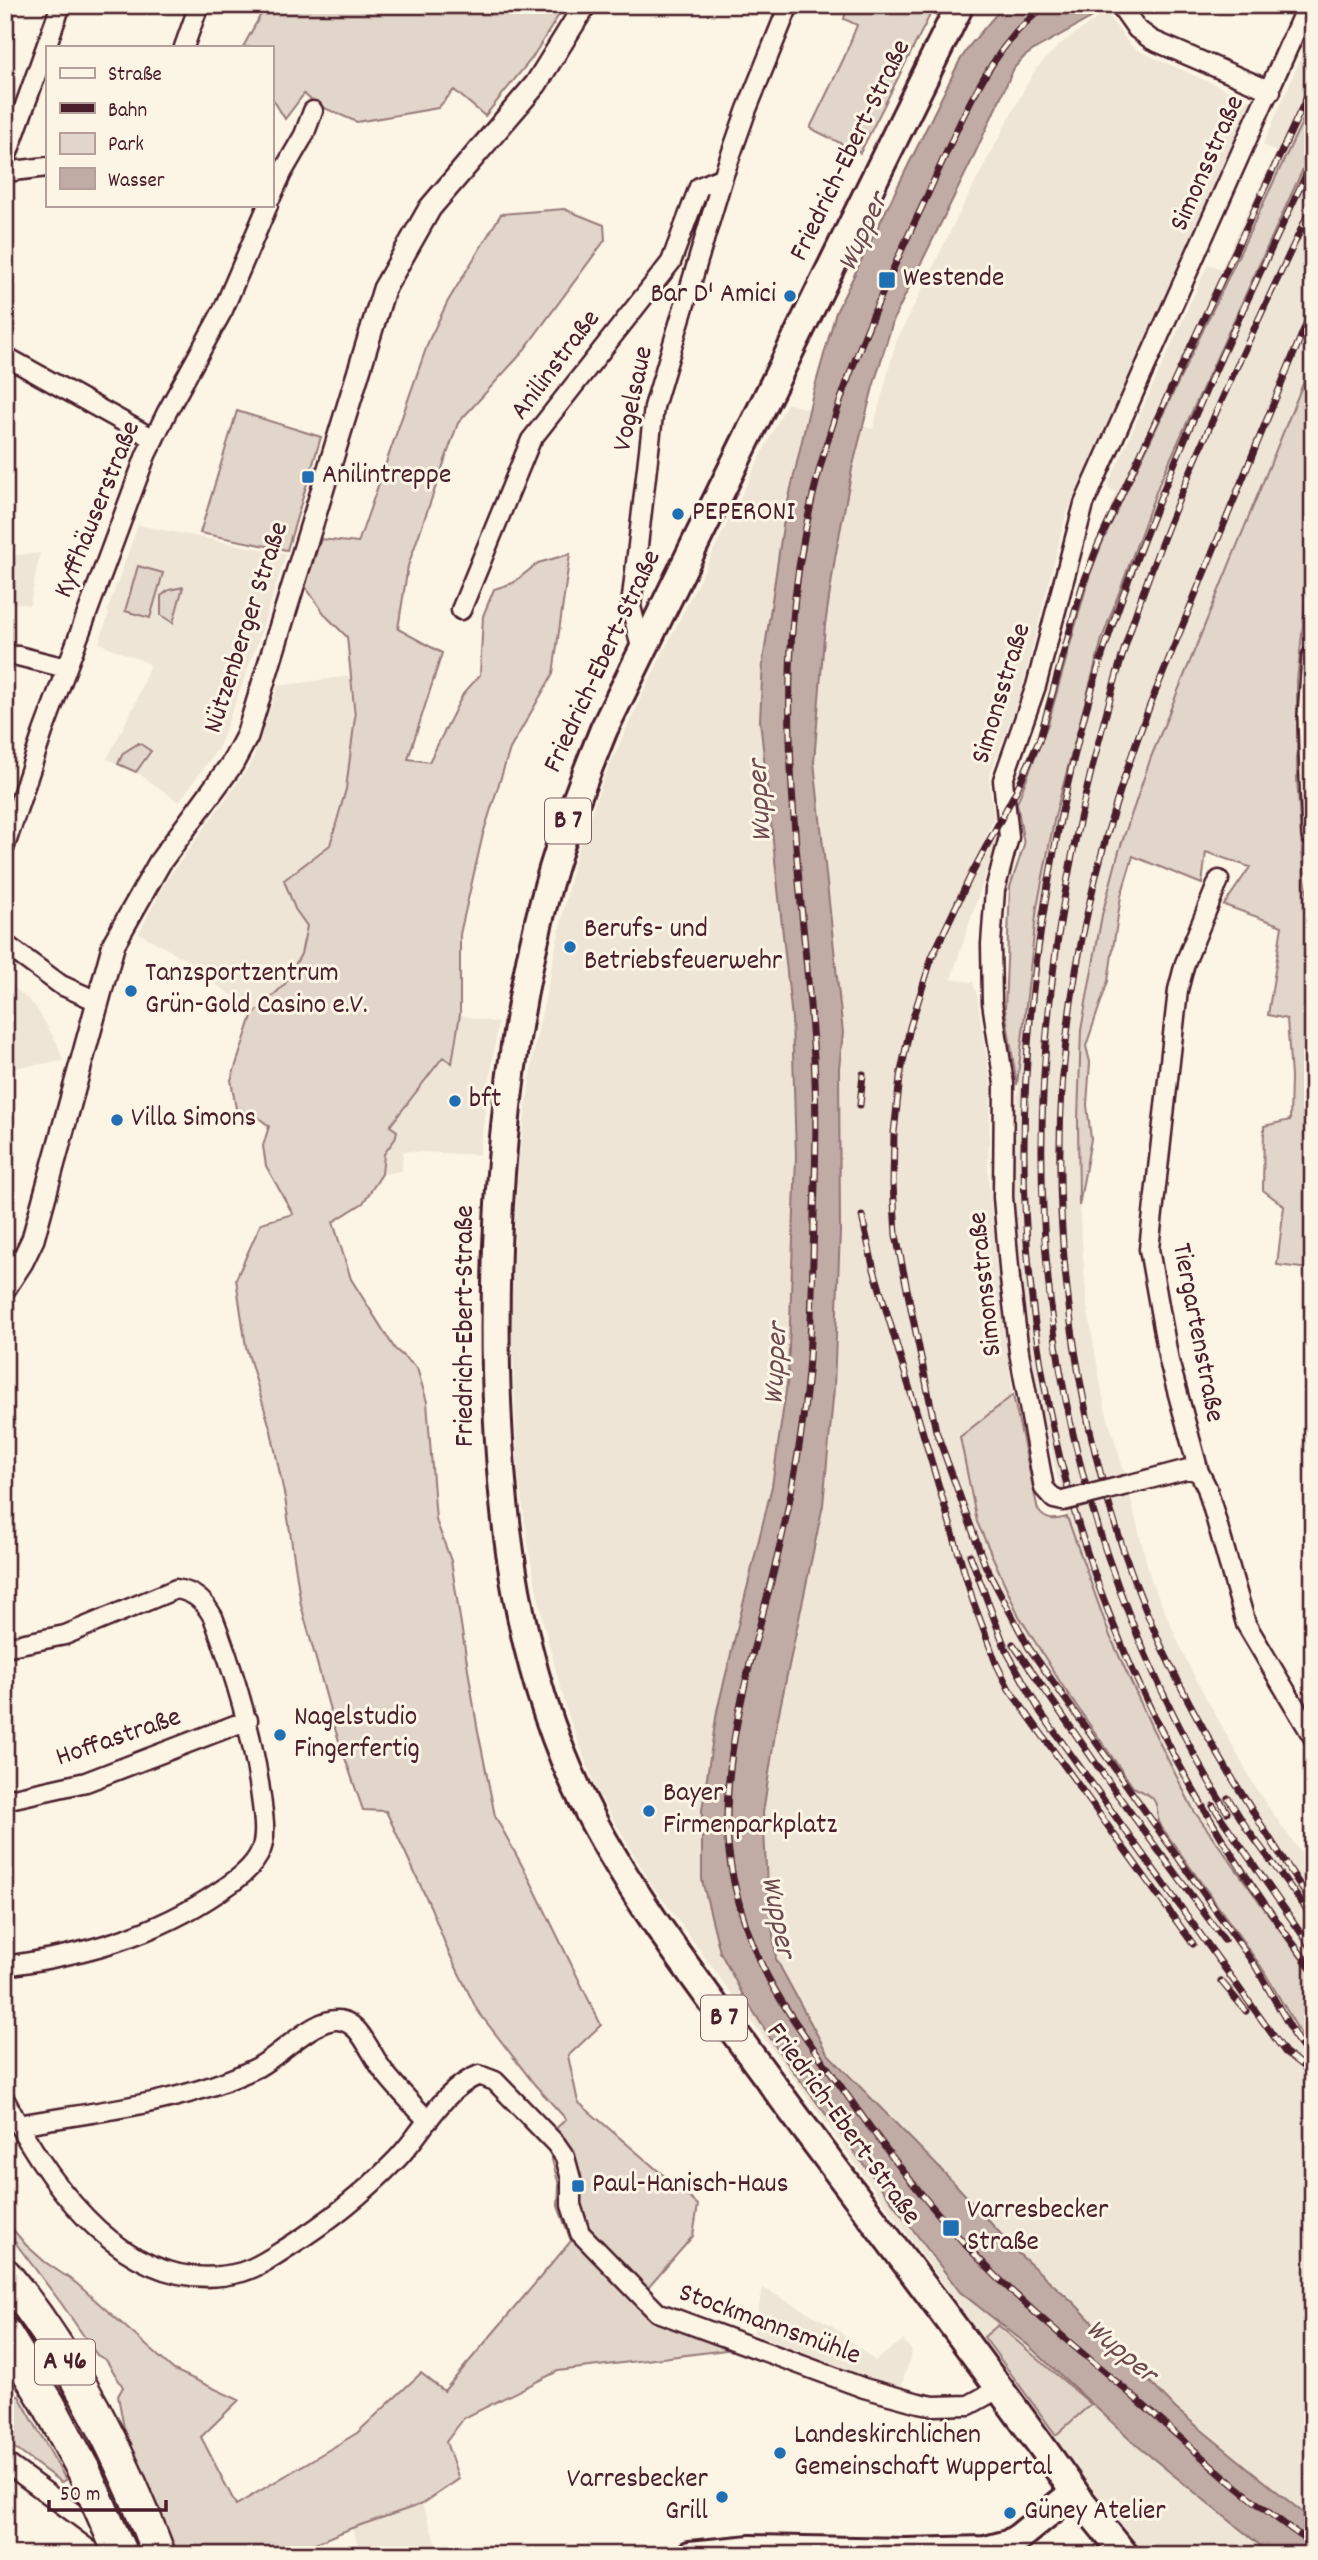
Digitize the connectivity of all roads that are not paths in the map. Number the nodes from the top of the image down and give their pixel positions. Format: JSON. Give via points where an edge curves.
{"nodes":[{"id":1,"x":61,"y":5,"type":"edge"},
{"id":2,"x":199,"y":5,"type":"edge"},
{"id":3,"x":585,"y":5,"type":"edge"},
{"id":4,"x":789,"y":5,"type":"edge"},
{"id":5,"x":960,"y":5,"type":"edge"},
{"id":6,"x":1120,"y":5,"type":"edge"},
{"id":7,"x":1307,"y":5,"type":"edge"},
{"id":8,"x":46,"y":46,"type":"edge"},
{"id":9,"x":184,"y":46,"type":"edge"},
{"id":10,"x":46,"y":47,"type":"edge"},
{"id":11,"x":1271,"y":90,"type":"junction"},
{"id":12,"x":313,"y":111,"type":"dead end"},
{"id":13,"x":5,"y":161,"type":"edge"},
{"id":14,"x":46,"y":167,"type":"edge"},
{"id":15,"x":5,"y":172,"type":"edge"},
{"id":16,"x":723,"y":177,"type":"junction"},
{"id":17,"x":273,"y":193,"type":"edge"},
{"id":18,"x":268,"y":206,"type":"edge"},
{"id":19,"x":5,"y":356,"type":"edge"},
{"id":20,"x":154,"y":439,"type":"junction"},
{"id":21,"x":461,"y":610,"type":"dead end"},
{"id":22,"x":642,"y":652,"type":"junction"},
{"id":23,"x":5,"y":655,"type":"edge"},
{"id":24,"x":1313,"y":657,"type":"edge"},
{"id":25,"x":66,"y":668,"type":"junction"},
{"id":26,"x":1313,"y":836,"type":"edge"},
{"id":27,"x":5,"y":846,"type":"edge"},
{"id":28,"x":1219,"y":880,"type":"dead end"},
{"id":29,"x":5,"y":944,"type":"edge"},
{"id":30,"x":97,"y":1002,"type":"junction"},
{"id":31,"x":5,"y":1289,"type":"edge"},
{"id":32,"x":1199,"y":1472,"type":"junction"},
{"id":33,"x":5,"y":1647,"type":"edge"},
{"id":34,"x":248,"y":1720,"type":"junction"},
{"id":35,"x":1313,"y":1737,"type":"edge"},
{"id":36,"x":5,"y":1800,"type":"edge"},
{"id":37,"x":5,"y":1966,"type":"edge"},
{"id":38,"x":5,"y":2100,"type":"edge"},
{"id":39,"x":428,"y":2122,"type":"junction"},
{"id":40,"x":18,"y":2125,"type":"junction"},
{"id":41,"x":5,"y":2275,"type":"edge"},
{"id":42,"x":5,"y":2334,"type":"edge"},
{"id":43,"x":15,"y":2354,"type":"edge"},
{"id":44,"x":998,"y":2389,"type":"junction"},
{"id":45,"x":5,"y":2462,"type":"edge"},
{"id":46,"x":1074,"y":2492,"type":"junction"},
{"id":47,"x":121,"y":2555,"type":"edge"},
{"id":48,"x":130,"y":2555,"type":"edge"},
{"id":49,"x":159,"y":2555,"type":"edge"},
{"id":50,"x":690,"y":2555,"type":"edge"},
{"id":51,"x":1125,"y":2555,"type":"edge"}],
"edges":[{"from":1,"to":8,"type":"street"},
{"from":2,"to":9,"type":"street"},
{"from":3,"to":30,"type":"street","name":"Nützenberger Straße","via":[[536,84],[430,208],[384,289],[247,736],[138,897],[114,943]]},
{"from":4,"to":16,"type":"street","name":"Vogelsaue"},
{"from":5,"to":22,"type":"main road","name":"Friedrich-Ebert-Straße","number":"B 7"},
{"from":6,"to":11,"type":"street","via":[[1137,29],[1152,40]]},
{"from":7,"to":11,"type":"street","name":"Simonsstraße"},
{"from":10,"to":13,"type":"street"},
{"from":11,"to":32,"type":"street","name":"Simonsstraße","bridge":true,"via":[[1084,504],[1036,686],[1003,780],[1010,837],[995,890],[991,944],[992,1002],[1004,1084],[1006,1236],[1019,1352],[1044,1488],[1049,1496],[1063,1501],[1188,1469]]},
{"from":12,"to":17,"type":"street"},
{"from":14,"to":15,"type":"street"},
{"from":16,"to":21,"type":"street","name":"Anilinstraße","via":[[699,187],[671,262],[531,440]]},
{"from":16,"to":22,"type":"street","name":"Vogelsaue","via":[[654,407],[631,606]]},
{"from":18,"to":20,"type":"street","name":"Kyffhäuserstraße","via":[[223,310]]},
{"from":19,"to":20,"type":"street"},
{"from":20,"to":25,"type":"street","name":"Kyffhäuserstraße"},
{"from":22,"to":44,"type":"main road","name":"Friedrich-Ebert-Straße","number":"B 7","via":[[576,797],[549,884],[526,977],[509,1095],[498,1190],[495,1332],[500,1472],[516,1597],[547,1713],[607,1848],[656,1925]]},
{"from":23,"to":25,"type":"street"},
{"from":24,"to":26,"type":"street","via":[[1309,716]]},
{"from":25,"to":27,"type":"street","name":"Kyffhäuserstraße"},
{"from":28,"to":32,"type":"street","name":"Tiergartenstraße","via":[[1178,990],[1149,1249],[1169,1361]]},
{"from":29,"to":30,"type":"street","via":[[61,985]]},
{"from":30,"to":31,"type":"street","name":"Nützenberger Straße","via":[[33,1239]]},
{"from":32,"to":35,"type":"street","name":"Tiergartenstraße","via":[[1246,1624]]},
{"from":33,"to":34,"type":"street","via":[[65,1635],[163,1593],[186,1591],[205,1603],[213,1618]]},
{"from":34,"to":36,"type":"street","name":"Hoffastraße","via":[[86,1782]]},
{"from":34,"to":37,"type":"street","via":[[264,1836],[261,1852],[249,1867],[207,1900],[126,1940]]},
{"from":38,"to":40,"type":"street","name":"Stockmannsmühle"},
{"from":39,"to":40,"type":"street","via":[[384,2072],[358,2031],[332,2019],[258,2067],[223,2082],[170,2098]]},
{"from":39,"to":40,"type":"street","name":"Stockmannsmühle","via":[[398,2158],[324,2224],[245,2271],[211,2277],[159,2268],[111,2240],[61,2192]]},
{"from":39,"to":44,"type":"street","name":"Stockmannsmühle","via":[[464,2081],[479,2075],[495,2081],[565,2157],[571,2205],[580,2232],[657,2312],[864,2388],[919,2403],[969,2405]]},
{"from":41,"to":49,"type":"highway","number":"A 46","via":[[80,2385],[116,2454]]},
{"from":42,"to":43,"type":"highway","number":"A 46"},
{"from":43,"to":47,"type":"highway","number":"A 46","bridge":true,"via":[[84,2471]]},
{"from":44,"to":46,"type":"main road","name":"Friedrich-Ebert-Straße","number":"B 7"},
{"from":45,"to":48,"type":"street"},
{"from":46,"to":50,"type":"main road","via":[[1019,2537],[985,2550],[751,2549]]},
{"from":46,"to":51,"type":"main road","name":"Friedrich-Ebert-Straße"}]}
